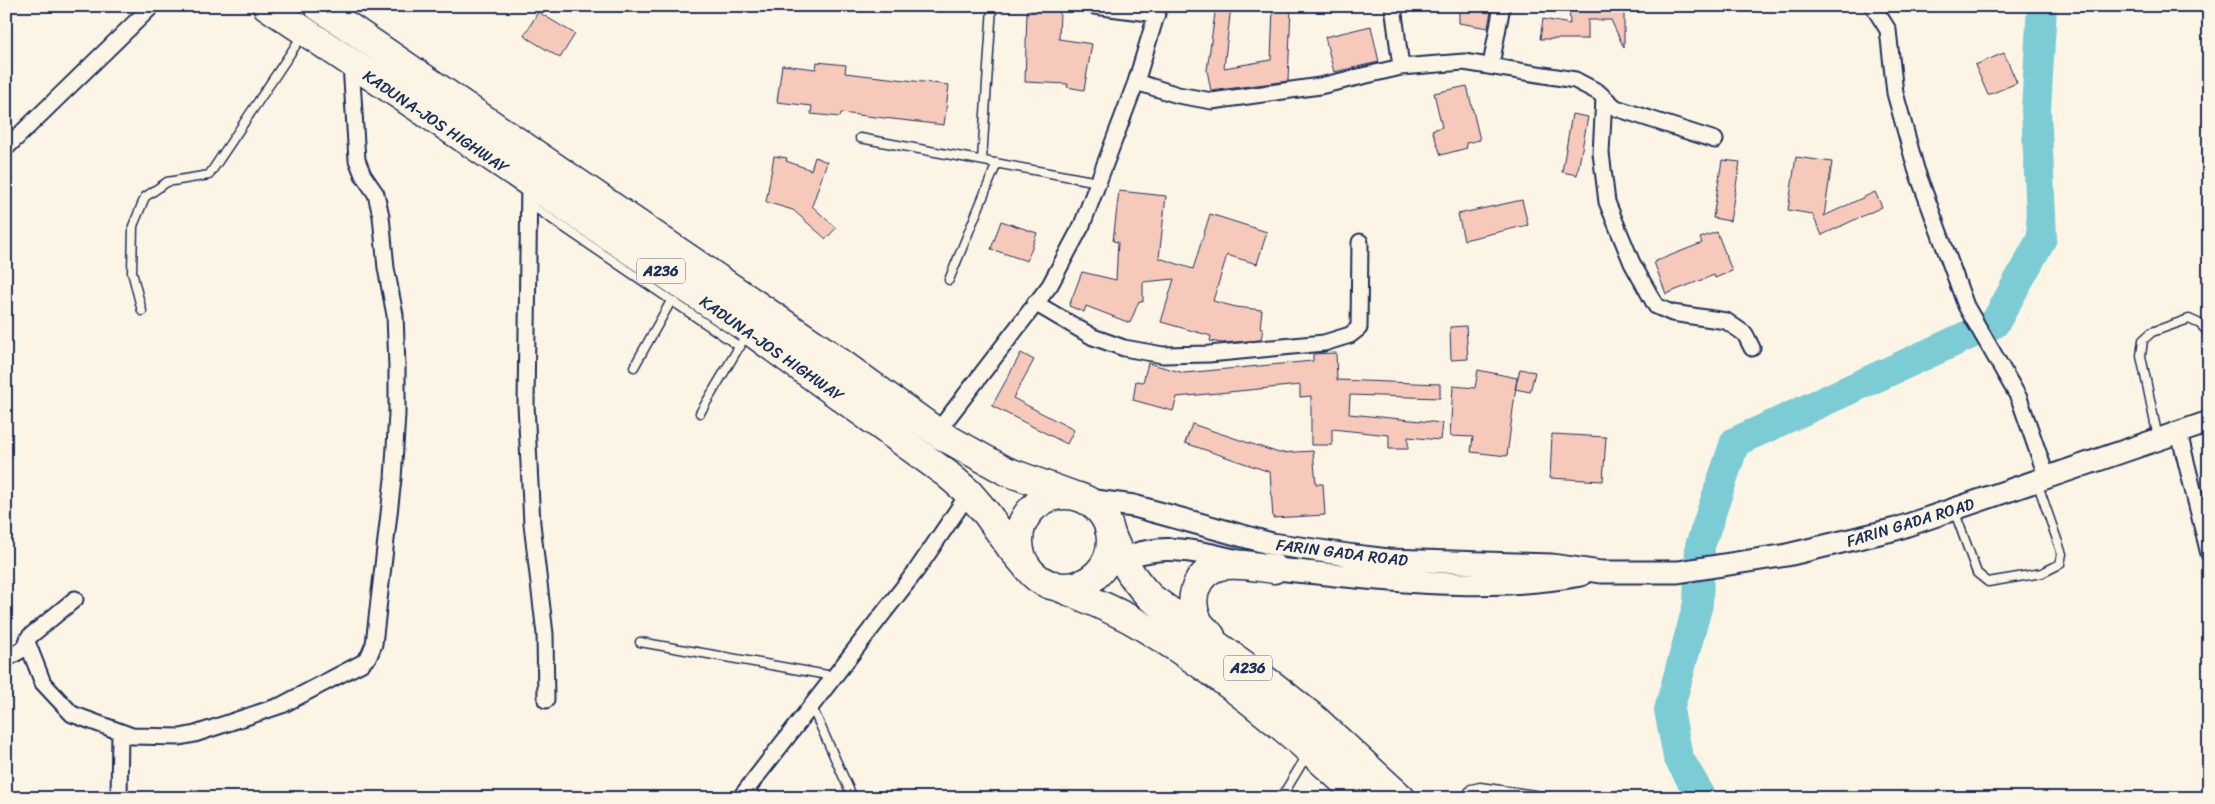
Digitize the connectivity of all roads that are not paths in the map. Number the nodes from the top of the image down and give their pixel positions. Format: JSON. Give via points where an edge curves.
{"nodes":[{"id":1,"x":152,"y":6,"type":"edge"},
{"id":2,"x":267,"y":6,"type":"edge"},
{"id":3,"x":318,"y":6,"type":"edge"},
{"id":4,"x":992,"y":6,"type":"edge"},
{"id":5,"x":1094,"y":6,"type":"edge"},
{"id":6,"x":1393,"y":6,"type":"edge"},
{"id":7,"x":1502,"y":6,"type":"edge"},
{"id":8,"x":1873,"y":6,"type":"edge"},
{"id":9,"x":1158,"y":10,"type":"edge"},
{"id":10,"x":304,"y":32,"type":"junction"},
{"id":11,"x":351,"y":64,"type":"junction"},
{"id":12,"x":1491,"y":65,"type":"junction"},
{"id":13,"x":1401,"y":67,"type":"junction"},
{"id":14,"x":1136,"y":82,"type":"junction"},
{"id":15,"x":1604,"y":98,"type":"junction"},
{"id":16,"x":860,"y":138,"type":"dead end"},
{"id":17,"x":1715,"y":140,"type":"dead end"},
{"id":18,"x":6,"y":148,"type":"edge"},
{"id":19,"x":982,"y":160,"type":"junction"},
{"id":20,"x":997,"y":163,"type":"junction"},
{"id":21,"x":1098,"y":182,"type":"junction"},
{"id":22,"x":529,"y":193,"type":"junction"},
{"id":23,"x":1360,"y":242,"type":"dead end"},
{"id":24,"x":949,"y":280,"type":"dead end"},
{"id":25,"x":671,"y":301,"type":"junction"},
{"id":26,"x":1035,"y":303,"type":"junction"},
{"id":27,"x":142,"y":311,"type":"dead end"},
{"id":28,"x":2209,"y":333,"type":"edge"},
{"id":29,"x":745,"y":338,"type":"junction"},
{"id":30,"x":1752,"y":348,"type":"dead end"},
{"id":31,"x":634,"y":367,"type":"dead end"},
{"id":32,"x":700,"y":414,"type":"dead end"},
{"id":33,"x":2209,"y":422,"type":"edge"},
{"id":34,"x":937,"y":432,"type":"junction"},
{"id":35,"x":2179,"y":433,"type":"junction"},
{"id":36,"x":2159,"y":440,"type":"junction"},
{"id":37,"x":2042,"y":480,"type":"junction"},
{"id":38,"x":969,"y":494,"type":"junction"},
{"id":39,"x":1079,"y":498,"type":"junction"},
{"id":40,"x":1954,"y":510,"type":"junction"},
{"id":41,"x":2209,"y":554,"type":"edge"},
{"id":42,"x":1110,"y":565,"type":"junction"},
{"id":43,"x":1028,"y":568,"type":"junction"},
{"id":44,"x":1274,"y":568,"type":"junction"},
{"id":45,"x":1601,"y":572,"type":"junction"},
{"id":46,"x":1054,"y":585,"type":"junction"},
{"id":47,"x":75,"y":599,"type":"dead end"},
{"id":48,"x":640,"y":642,"type":"dead end"},
{"id":49,"x":28,"y":646,"type":"junction"},
{"id":50,"x":1226,"y":651,"type":"junction"},
{"id":51,"x":6,"y":659,"type":"edge"},
{"id":52,"x":833,"y":676,"type":"junction"},
{"id":53,"x":546,"y":700,"type":"dead end"},
{"id":54,"x":811,"y":705,"type":"junction"},
{"id":55,"x":120,"y":732,"type":"junction"},
{"id":56,"x":1309,"y":751,"type":"junction"},
{"id":57,"x":749,"y":795,"type":"edge"},
{"id":58,"x":119,"y":798,"type":"edge"},
{"id":59,"x":853,"y":798,"type":"edge"},
{"id":60,"x":1281,"y":798,"type":"edge"},
{"id":61,"x":1361,"y":798,"type":"edge"},
{"id":62,"x":1401,"y":798,"type":"edge"},
{"id":63,"x":1465,"y":798,"type":"edge"},
{"id":64,"x":1556,"y":798,"type":"edge"}],
"edges":[{"from":1,"to":18,"type":"street"},
{"from":2,"to":10,"type":"highway","name":"KADUNA-JOS HIGHWAY","number":"A236"},
{"from":3,"to":34,"type":"highway","name":"KADUNA-JOS HIGHWAY","number":"A236","via":[[828,353]]},
{"from":4,"to":19,"type":"lane"},
{"from":5,"to":9,"type":"street"},
{"from":6,"to":13,"type":"street"},
{"from":7,"to":12,"type":"street"},
{"from":8,"to":37,"type":"street","via":[[1888,30],[1895,93],[1916,169],[1963,297],[2019,398]]},
{"from":9,"to":14,"type":"street"},
{"from":10,"to":11,"type":"highway","name":"KADUNA-JOS HIGHWAY","number":"A236"},
{"from":10,"to":27,"type":"lane","via":[[209,175],[167,182],[145,197],[133,226],[132,272]]},
{"from":11,"to":22,"type":"highway","name":"KADUNA-JOS HIGHWAY","number":"A236"},
{"from":11,"to":55,"type":"street","via":[[357,160],[376,194],[395,315],[398,414],[374,644],[362,662],[282,705],[180,737],[132,736]]},
{"from":12,"to":13,"type":"street","via":[[1464,62]]},
{"from":12,"to":15,"type":"street","via":[[1575,80]]},
{"from":13,"to":14,"type":"street","via":[[1320,86],[1212,101]]},
{"from":14,"to":21,"type":"street"},
{"from":15,"to":17,"type":"street","via":[[1616,108]]},
{"from":15,"to":30,"type":"street","via":[[1601,153],[1607,202],[1632,263],[1656,306],[1672,313],[1726,321],[1745,334]]},
{"from":16,"to":19,"type":"lane"},
{"from":19,"to":20,"type":"lane"},
{"from":20,"to":21,"type":"lane"},
{"from":20,"to":24,"type":"lane"},
{"from":21,"to":26,"type":"street","via":[[1082,225],[1050,285]]},
{"from":22,"to":25,"type":"lane"},
{"from":22,"to":29,"type":"highway","name":"KADUNA-JOS HIGHWAY","number":"A236"},
{"from":22,"to":53,"type":"street","via":[[526,404],[532,524],[545,634]]},
{"from":23,"to":26,"type":"street","via":[[1359,328],[1350,335],[1324,343],[1163,355],[1124,348],[1093,337]]},
{"from":25,"to":29,"type":"lane"},
{"from":25,"to":31,"type":"lane"},
{"from":26,"to":34,"type":"street"},
{"from":28,"to":36,"type":"lane","via":[[2200,324],[2189,320],[2152,332],[2143,340],[2141,356]]},
{"from":29,"to":32,"type":"lane"},
{"from":29,"to":38,"type":"highway","name":"KADUNA-JOS HIGHWAY","number":"A236","via":[[947,474]]},
{"from":33,"to":35,"type":"main road","name":"FARIN GADA ROAD"},
{"from":34,"to":39,"type":"highway","name":"KADUNA-JOS HIGHWAY","number":"A236","via":[[1006,471]]},
{"from":35,"to":36,"type":"main road","name":"FARIN GADA ROAD"},
{"from":35,"to":41,"type":"street"},
{"from":36,"to":37,"type":"main road","name":"FARIN GADA ROAD"},
{"from":37,"to":40,"type":"main road","name":"FARIN GADA ROAD"},
{"from":37,"to":40,"type":"lane","via":[[2062,554],[2060,564],[2042,573],[1988,582],[1977,573]]},
{"from":38,"to":43,"type":"highway","name":"KADUNA-JOS HIGHWAY","number":"A236"},
{"from":38,"to":52,"type":"street","via":[[916,571]]},
{"from":39,"to":42,"type":"highway","number":"A236","via":[[1100,510],[1109,530]]},
{"from":39,"to":43,"type":"highway","via":[[1047,498],[1027,514],[1019,540]]},
{"from":39,"to":45,"type":"main road","name":"FARIN GADA ROAD","via":[[1134,506],[1237,536],[1309,550],[1388,560],[1552,565]]},
{"from":40,"to":45,"type":"main road","name":"FARIN GADA ROAD","via":[[1896,530],[1840,544],[1729,565],[1678,572]]},
{"from":42,"to":44,"type":"main road","name":"FARIN GADA ROAD","via":[[1146,551],[1181,550]]},
{"from":42,"to":46,"type":"highway","via":[[1087,581],[1071,586]]},
{"from":42,"to":50,"type":"highway","number":"A236"},
{"from":43,"to":46,"type":"highway","number":"A236","via":[[1039,579]]},
{"from":44,"to":45,"type":"main road","name":"FARIN GADA ROAD","via":[[1475,583],[1543,582]]},
{"from":44,"to":50,"type":"highway","number":"A236","via":[[1223,566],[1212,568],[1198,581],[1194,589],[1195,613],[1199,623]]},
{"from":46,"to":56,"type":"highway","number":"A236","via":[[1107,608],[1158,637],[1270,717]]},
{"from":47,"to":49,"type":"street","via":[[29,637]]},
{"from":48,"to":52,"type":"lane"},
{"from":49,"to":51,"type":"street"},
{"from":49,"to":55,"type":"street","via":[[43,683],[72,714]]},
{"from":50,"to":62,"type":"highway","number":"A236","via":[[1316,720]]},
{"from":52,"to":54,"type":"street"},
{"from":54,"to":57,"type":"street"},
{"from":54,"to":59,"type":"lane"},
{"from":55,"to":58,"type":"street"},
{"from":56,"to":60,"type":"lane"},
{"from":56,"to":61,"type":"highway","number":"A236"},
{"from":63,"to":64,"type":"lane","via":[[1471,789],[1480,787]]}]}
